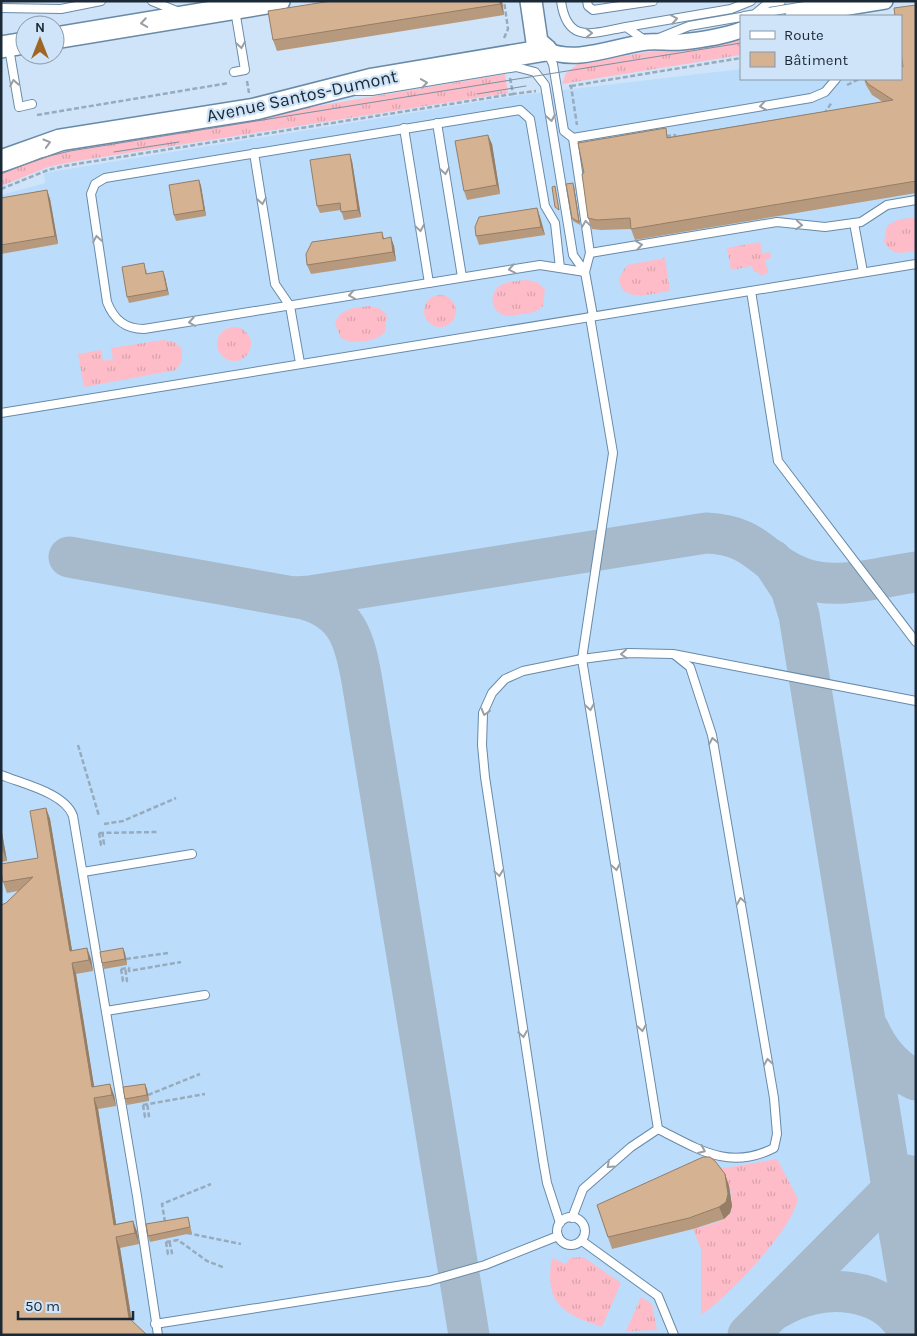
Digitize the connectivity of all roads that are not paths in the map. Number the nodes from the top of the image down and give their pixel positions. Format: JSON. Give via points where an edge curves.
{"nodes":[{"id":1,"x":101,"y":1,"type":"edge"},
{"id":2,"x":152,"y":1,"type":"edge"},
{"id":3,"x":279,"y":1,"type":"edge"},
{"id":4,"x":531,"y":1,"type":"edge"},
{"id":5,"x":544,"y":1,"type":"edge"},
{"id":6,"x":561,"y":1,"type":"edge"},
{"id":7,"x":587,"y":1,"type":"edge"},
{"id":8,"x":653,"y":1,"type":"edge"},
{"id":9,"x":751,"y":1,"type":"edge"},
{"id":10,"x":780,"y":1,"type":"edge"},
{"id":11,"x":835,"y":1,"type":"edge"},
{"id":12,"x":885,"y":1,"type":"edge"},
{"id":13,"x":769,"y":2,"type":"edge"},
{"id":14,"x":1,"y":8,"type":"edge"},
{"id":15,"x":235,"y":8,"type":"junction"},
{"id":16,"x":755,"y":14,"type":"junction"},
{"id":17,"x":748,"y":15,"type":"edge"},
{"id":18,"x":799,"y":15,"type":"edge"},
{"id":19,"x":188,"y":16,"type":"junction"},
{"id":20,"x":740,"y":16,"type":"edge"},
{"id":21,"x":626,"y":27,"type":"junction"},
{"id":22,"x":737,"y":32,"type":"edge"},
{"id":23,"x":65,"y":36,"type":"edge"},
{"id":24,"x":648,"y":42,"type":"junction"},
{"id":25,"x":12,"y":45,"type":"edge"},
{"id":26,"x":546,"y":50,"type":"junction"},
{"id":27,"x":237,"y":71,"type":"road end"},
{"id":28,"x":835,"y":80,"type":"edge"},
{"id":29,"x":323,"y":91,"type":"junction"},
{"id":30,"x":30,"y":105,"type":"road end"},
{"id":31,"x":437,"y":123,"type":"junction"},
{"id":32,"x":404,"y":128,"type":"junction"},
{"id":33,"x":573,"y":138,"type":"junction"},
{"id":34,"x":254,"y":153,"type":"junction"},
{"id":35,"x":1,"y":161,"type":"edge"},
{"id":36,"x":916,"y":200,"type":"edge"},
{"id":37,"x":854,"y":223,"type":"junction"},
{"id":38,"x":590,"y":253,"type":"junction"},
{"id":39,"x":916,"y":264,"type":"edge"},
{"id":40,"x":560,"y":268,"type":"junction"},
{"id":41,"x":585,"y":272,"type":"junction"},
{"id":42,"x":863,"y":272,"type":"junction"},
{"id":43,"x":462,"y":278,"type":"junction"},
{"id":44,"x":429,"y":283,"type":"junction"},
{"id":45,"x":751,"y":290,"type":"junction"},
{"id":46,"x":290,"y":306,"type":"junction"},
{"id":47,"x":592,"y":316,"type":"junction"},
{"id":48,"x":300,"y":364,"type":"junction"},
{"id":49,"x":1,"y":413,"type":"edge"},
{"id":50,"x":916,"y":642,"type":"edge"},
{"id":51,"x":673,"y":654,"type":"junction"},
{"id":52,"x":582,"y":659,"type":"junction"},
{"id":53,"x":916,"y":701,"type":"edge"},
{"id":54,"x":1,"y":775,"type":"edge"},
{"id":55,"x":192,"y":854,"type":"dead end"},
{"id":56,"x":83,"y":872,"type":"junction"},
{"id":57,"x":205,"y":995,"type":"dead end"},
{"id":58,"x":106,"y":1011,"type":"junction"},
{"id":59,"x":658,"y":1129,"type":"junction"},
{"id":60,"x":572,"y":1218,"type":"junction"},
{"id":61,"x":560,"y":1223,"type":"junction"},
{"id":62,"x":558,"y":1236,"type":"junction"},
{"id":63,"x":582,"y":1241,"type":"junction"},
{"id":64,"x":155,"y":1324,"type":"junction"},
{"id":65,"x":158,"y":1335,"type":"edge"},
{"id":66,"x":674,"y":1335,"type":"edge"}],
"edges":[{"from":1,"to":14,"type":"lane","via":[[61,9]]},
{"from":2,"to":19,"type":"lane"},
{"from":3,"to":15,"type":"main road"},
{"from":4,"to":26,"type":"main road","via":[[537,42]]},
{"from":5,"to":26,"type":"main road","via":[[551,41]]},
{"from":6,"to":21,"type":"lane","one_way":true,"via":[[565,20],[578,32],[590,34]]},
{"from":7,"to":8,"type":"lane","via":[[593,10]]},
{"from":21,"to":9,"type":"lane","one_way":true,"via":[[731,10]]},
{"from":10,"to":13,"type":"lane"},
{"from":11,"to":16,"type":"lane"},
{"from":12,"to":18,"type":"street"},
{"from":13,"to":16,"type":"lane"},
{"from":15,"to":19,"type":"main road"},
{"from":15,"to":27,"type":"lane","one_way":true,"via":[[245,70]]},
{"from":16,"to":17,"type":"lane"},
{"from":19,"to":23,"type":"main road","one_way":true},
{"from":20,"to":24,"type":"lane","via":[[689,26]]},
{"from":21,"to":24,"type":"lane"},
{"from":22,"to":24,"type":"street","via":[[680,42]]},
{"from":24,"to":26,"type":"street","via":[[569,56]]},
{"from":30,"to":25,"type":"lane","one_way":true,"via":[[19,107]]},
{"from":26,"to":29,"type":"main road","name":"Avenue Santos-Dumont","via":[[373,79]]},
{"from":26,"to":33,"type":"lane","via":[[553,64],[564,131]]},
{"from":28,"to":33,"type":"lane","one_way":true,"via":[[825,92],[812,98]]},
{"from":35,"to":29,"type":"main road","name":"Avenue Santos-Dumont","one_way":true,"via":[[60,140],[255,109]]},
{"from":29,"to":41,"type":"lane","one_way":true,"via":[[372,91],[516,67],[535,72],[545,85],[573,256]]},
{"from":31,"to":32,"type":"lane"},
{"from":31,"to":40,"type":"lane","via":[[514,110],[528,114],[545,206],[555,223]]},
{"from":31,"to":43,"type":"lane","one_way":true},
{"from":32,"to":34,"type":"lane"},
{"from":32,"to":44,"type":"lane","one_way":true},
{"from":38,"to":33,"type":"lane","one_way":true},
{"from":34,"to":46,"type":"lane","one_way":true,"via":[[276,284]]},
{"from":46,"to":34,"type":"lane","one_way":true,"via":[[144,330],[121,323],[107,302],[91,199],[95,184],[105,178]]},
{"from":36,"to":37,"type":"lane","via":[[887,205]]},
{"from":38,"to":37,"type":"lane","one_way":true,"via":[[777,222],[825,227]]},
{"from":37,"to":42,"type":"lane"},
{"from":38,"to":41,"type":"lane"},
{"from":39,"to":42,"type":"lane"},
{"from":40,"to":41,"type":"lane"},
{"from":40,"to":43,"type":"lane","one_way":true,"via":[[540,265]]},
{"from":41,"to":47,"type":"lane"},
{"from":42,"to":45,"type":"lane"},
{"from":43,"to":44,"type":"lane"},
{"from":44,"to":46,"type":"lane","one_way":true},
{"from":45,"to":47,"type":"lane"},
{"from":45,"to":50,"type":"lane","via":[[778,460]]},
{"from":46,"to":48,"type":"lane"},
{"from":47,"to":48,"type":"lane"},
{"from":47,"to":52,"type":"lane","via":[[613,453]]},
{"from":48,"to":49,"type":"lane"},
{"from":51,"to":52,"type":"lane","one_way":true,"via":[[628,653]]},
{"from":51,"to":53,"type":"lane"},
{"from":59,"to":51,"type":"lane","one_way":true,"via":[[704,1152],[727,1159],[758,1156],[774,1148],[777,1134],[773,1088],[712,736],[690,667]]},
{"from":52,"to":59,"type":"lane","one_way":true},
{"from":52,"to":61,"type":"lane","one_way":true,"via":[[523,671],[505,679],[492,693],[483,714],[485,777],[515,987],[547,1183]]},
{"from":54,"to":56,"type":"lane","via":[[56,797],[69,807],[74,816]]},
{"from":55,"to":56,"type":"lane"},
{"from":56,"to":58,"type":"lane"},
{"from":57,"to":58,"type":"lane"},
{"from":58,"to":64,"type":"lane"},
{"from":59,"to":60,"type":"lane","one_way":true,"via":[[631,1147],[583,1189]]},
{"from":60,"to":61,"type":"lane"},
{"from":60,"to":63,"type":"lane","via":[[583,1224],[585,1233]]},
{"from":61,"to":62,"type":"lane"},
{"from":62,"to":63,"type":"lane","via":[[569,1245]]},
{"from":62,"to":64,"type":"lane","via":[[485,1265],[429,1281]]},
{"from":63,"to":66,"type":"lane","via":[[658,1296]]},
{"from":64,"to":65,"type":"lane"}]}
